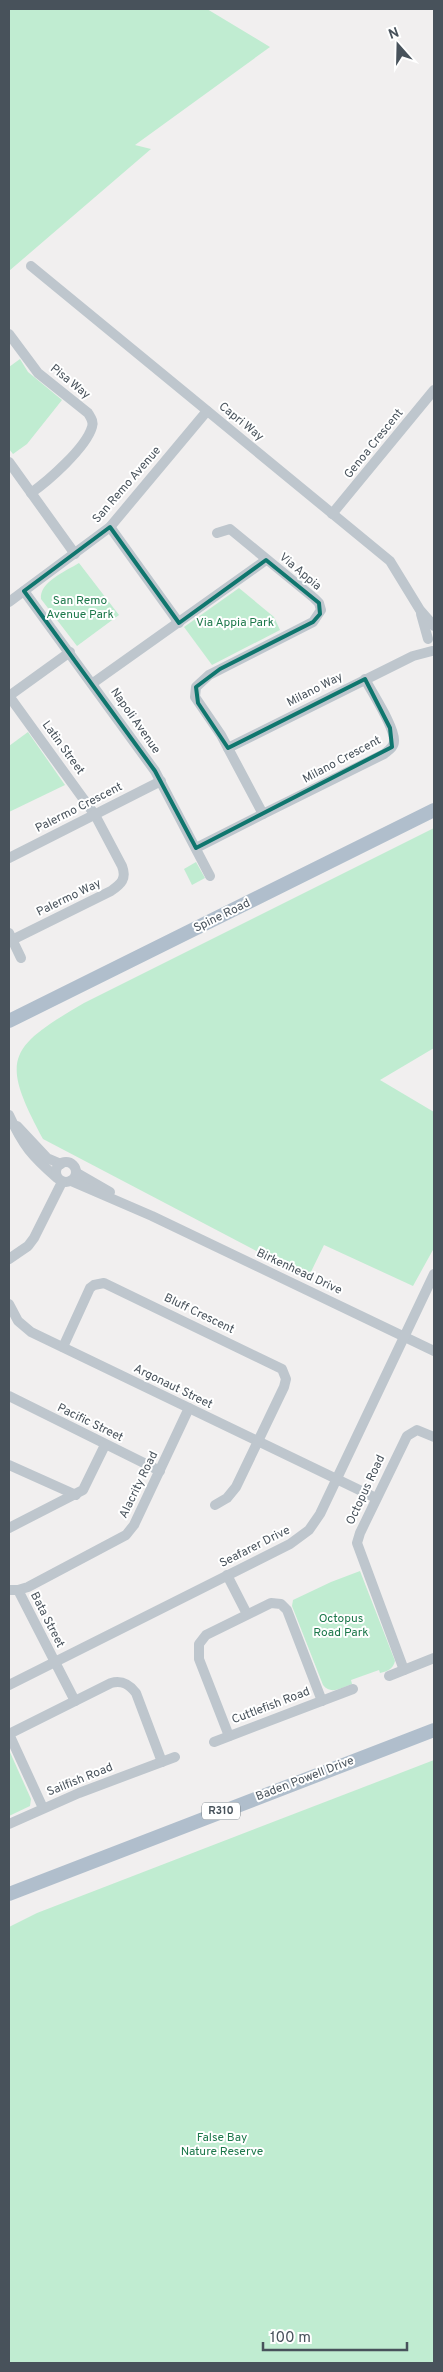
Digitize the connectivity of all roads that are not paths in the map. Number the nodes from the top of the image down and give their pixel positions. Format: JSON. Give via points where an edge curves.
{"nodes":[{"id":1,"x":31,"y":266,"type":"dead end"},
{"id":2,"x":9,"y":334,"type":"edge"},
{"id":3,"x":434,"y":390,"type":"edge"},
{"id":4,"x":207,"y":411,"type":"junction"},
{"id":5,"x":9,"y":462,"type":"edge"},
{"id":6,"x":31,"y":493,"type":"junction"},
{"id":7,"x":332,"y":514,"type":"junction"},
{"id":8,"x":110,"y":527,"type":"junction"},
{"id":9,"x":217,"y":533,"type":"dead end"},
{"id":10,"x":75,"y":554,"type":"junction"},
{"id":11,"x":266,"y":560,"type":"junction"},
{"id":12,"x":24,"y":591,"type":"junction"},
{"id":13,"x":9,"y":602,"type":"edge"},
{"id":14,"x":420,"y":610,"type":"junction"},
{"id":15,"x":179,"y":623,"type":"junction"},
{"id":16,"x":434,"y":626,"type":"edge"},
{"id":17,"x":431,"y":643,"type":"edge"},
{"id":18,"x":70,"y":652,"type":"junction"},
{"id":19,"x":365,"y":680,"type":"junction"},
{"id":20,"x":93,"y":683,"type":"junction"},
{"id":21,"x":9,"y":696,"type":"edge"},
{"id":22,"x":228,"y":748,"type":"junction"},
{"id":23,"x":161,"y":781,"type":"junction"},
{"id":24,"x":434,"y":810,"type":"edge"},
{"id":25,"x":263,"y":814,"type":"junction"},
{"id":26,"x":95,"y":815,"type":"junction"},
{"id":27,"x":196,"y":848,"type":"junction"},
{"id":28,"x":9,"y":858,"type":"edge"},
{"id":29,"x":210,"y":876,"type":"dead end"},
{"id":30,"x":10,"y":936,"type":"edge"},
{"id":31,"x":21,"y":958,"type":"dead end"},
{"id":32,"x":9,"y":1021,"type":"edge"},
{"id":33,"x":10,"y":1118,"type":"edge"},
{"id":34,"x":61,"y":1164,"type":"junction"},
{"id":35,"x":67,"y":1178,"type":"junction"},
{"id":36,"x":9,"y":1259,"type":"edge"},
{"id":37,"x":434,"y":1274,"type":"edge"},
{"id":38,"x":9,"y":1304,"type":"edge"},
{"id":39,"x":404,"y":1336,"type":"junction"},
{"id":40,"x":63,"y":1347,"type":"junction"},
{"id":41,"x":434,"y":1351,"type":"edge"},
{"id":42,"x":9,"y":1396,"type":"edge"},
{"id":43,"x":189,"y":1408,"type":"junction"},
{"id":44,"x":434,"y":1437,"type":"edge"},
{"id":45,"x":257,"y":1442,"type":"junction"},
{"id":46,"x":105,"y":1445,"type":"junction"},
{"id":47,"x":9,"y":1465,"type":"edge"},
{"id":48,"x":160,"y":1471,"type":"junction"},
{"id":49,"x":338,"y":1479,"type":"junction"},
{"id":50,"x":76,"y":1495,"type":"junction"},
{"id":51,"x":376,"y":1498,"type":"junction"},
{"id":52,"x":215,"y":1505,"type":"dead end"},
{"id":53,"x":9,"y":1528,"type":"edge"},
{"id":54,"x":227,"y":1576,"type":"junction"},
{"id":55,"x":14,"y":1590,"type":"edge"},
{"id":56,"x":247,"y":1614,"type":"junction"},
{"id":57,"x":434,"y":1658,"type":"edge"},
{"id":58,"x":54,"y":1662,"type":"junction"},
{"id":59,"x":404,"y":1670,"type":"junction"},
{"id":60,"x":389,"y":1676,"type":"dead end"},
{"id":61,"x":9,"y":1685,"type":"edge"},
{"id":62,"x":353,"y":1689,"type":"dead end"},
{"id":63,"x":322,"y":1700,"type":"junction"},
{"id":64,"x":76,"y":1701,"type":"junction"},
{"id":65,"x":434,"y":1730,"type":"edge"},
{"id":66,"x":9,"y":1734,"type":"edge"},
{"id":67,"x":229,"y":1736,"type":"junction"},
{"id":68,"x":214,"y":1742,"type":"dead end"},
{"id":69,"x":175,"y":1757,"type":"dead end"},
{"id":70,"x":162,"y":1762,"type":"junction"},
{"id":71,"x":43,"y":1808,"type":"junction"},
{"id":72,"x":9,"y":1824,"type":"edge"},
{"id":73,"x":9,"y":1894,"type":"edge"}],
"edges":[{"from":1,"to":4,"type":"street","name":"Capri Way"},
{"from":2,"to":6,"type":"street","name":"Pisa Way","via":[[38,373],[88,413],[93,421],[91,430],[75,452]]},
{"from":3,"to":7,"type":"street","name":"Genoa Crescent"},
{"from":4,"to":7,"type":"street","name":"Capri Way"},
{"from":4,"to":8,"type":"street","name":"San Remo Avenue"},
{"from":5,"to":6,"type":"street"},
{"from":6,"to":10,"type":"street"},
{"from":7,"to":14,"type":"street","name":"Capri Way","via":[[390,561]]},
{"from":8,"to":10,"type":"street","name":"San Remo Avenue"},
{"from":8,"to":15,"type":"street"},
{"from":9,"to":11,"type":"street","via":[[230,529]]},
{"from":10,"to":12,"type":"street","name":"San Remo Avenue"},
{"from":11,"to":15,"type":"street","name":"Via Appia"},
{"from":11,"to":22,"type":"street","name":"Via Appia","via":[[319,604],[320,614],[313,622],[209,675],[196,687],[194,692],[198,703]]},
{"from":12,"to":13,"type":"street","name":"San Remo Avenue"},
{"from":12,"to":18,"type":"street","name":"Napoli Avenue"},
{"from":14,"to":16,"type":"street","name":"Capri Way"},
{"from":14,"to":17,"type":"street","name":"Capri Way"},
{"from":15,"to":20,"type":"street","name":"Via Appia"},
{"from":17,"to":19,"type":"street","name":"Milano Way","via":[[413,656]]},
{"from":18,"to":20,"type":"street","name":"Napoli Avenue"},
{"from":18,"to":21,"type":"street"},
{"from":19,"to":22,"type":"street","name":"Milano Way"},
{"from":19,"to":25,"type":"street","name":"Milano Crescent","via":[[390,728],[394,739],[392,747],[384,754]]},
{"from":20,"to":23,"type":"street","name":"Napoli Avenue"},
{"from":21,"to":26,"type":"street","name":"Latin Street"},
{"from":22,"to":25,"type":"street"},
{"from":23,"to":26,"type":"street","name":"Palermo Crescent"},
{"from":23,"to":27,"type":"street","name":"Napoli Avenue"},
{"from":24,"to":32,"type":"main road","name":"Spine Road"},
{"from":25,"to":27,"type":"street","name":"Milano Crescent"},
{"from":26,"to":28,"type":"street","name":"Palermo Crescent"},
{"from":26,"to":30,"type":"street","name":"Palermo Way","via":[[122,866],[121,884]]},
{"from":27,"to":29,"type":"street","name":"Napoli Avenue"},
{"from":30,"to":31,"type":"street"},
{"from":33,"to":34,"type":"street","name":"Birkenhead Drive","via":[[48,1158]]},
{"from":33,"to":35,"type":"street","name":"Birkenhead Drive","via":[[29,1152]]},
{"from":34,"to":35,"type":"street","via":[[56,1171]]},
{"from":34,"to":35,"type":"street","name":"Birkenhead Drive","via":[[70,1162],[76,1167]]},
{"from":35,"to":36,"type":"street","via":[[34,1238]]},
{"from":35,"to":39,"type":"street","name":"Birkenhead Drive"},
{"from":37,"to":39,"type":"street","name":"Seafarer Drive"},
{"from":38,"to":40,"type":"street","name":"Argonaut Street","via":[[24,1327]]},
{"from":39,"to":41,"type":"street","name":"Birkenhead Drive"},
{"from":39,"to":49,"type":"street","name":"Seafarer Drive"},
{"from":40,"to":43,"type":"street","name":"Argonaut Street"},
{"from":40,"to":45,"type":"street","name":"Bluff Crescent","via":[[90,1288],[104,1283],[279,1366],[285,1374],[284,1387]]},
{"from":42,"to":46,"type":"street","name":"Pacific Street"},
{"from":43,"to":45,"type":"street","name":"Argonaut Street"},
{"from":43,"to":48,"type":"street","name":"Alacrity Road"},
{"from":44,"to":51,"type":"street","name":"Octopus Road","via":[[417,1430],[406,1436]]},
{"from":45,"to":49,"type":"street","name":"Argonaut Street"},
{"from":45,"to":52,"type":"street","name":"Bluff Crescent","via":[[236,1487],[228,1498]]},
{"from":46,"to":48,"type":"street","name":"Pacific Street"},
{"from":46,"to":50,"type":"street","via":[[87,1484]]},
{"from":47,"to":50,"type":"street"},
{"from":48,"to":55,"type":"street","name":"Alacrity Road","via":[[126,1535]]},
{"from":49,"to":51,"type":"street"},
{"from":49,"to":54,"type":"street","name":"Seafarer Drive","via":[[309,1530],[290,1544]]},
{"from":50,"to":53,"type":"street"},
{"from":51,"to":59,"type":"street","name":"Octopus Road","via":[[357,1543]]},
{"from":54,"to":56,"type":"street"},
{"from":54,"to":58,"type":"street","name":"Seafarer Drive"},
{"from":55,"to":58,"type":"street","name":"Bata Street"},
{"from":56,"to":63,"type":"street","name":"Cuttlefish Road","via":[[270,1604],[285,1606]]},
{"from":56,"to":67,"type":"street","name":"Cuttlefish Road","via":[[206,1636],[199,1644],[198,1652]]},
{"from":57,"to":59,"type":"street"},
{"from":58,"to":61,"type":"street","name":"Seafarer Drive"},
{"from":58,"to":64,"type":"street"},
{"from":59,"to":60,"type":"street"},
{"from":62,"to":63,"type":"street","name":"Cuttlefish Road"},
{"from":63,"to":67,"type":"street","name":"Cuttlefish Road"},
{"from":64,"to":66,"type":"street"},
{"from":64,"to":70,"type":"street","via":[[117,1681],[128,1684],[136,1693]]},
{"from":65,"to":73,"type":"main road","name":"Baden Powell Drive","number":"R310"},
{"from":66,"to":71,"type":"street"},
{"from":67,"to":68,"type":"street","name":"Cuttlefish Road"},
{"from":69,"to":70,"type":"street","name":"Sailfish Road"},
{"from":70,"to":71,"type":"street","name":"Sailfish Road"},
{"from":71,"to":72,"type":"street","name":"Sailfish Road"}]}
